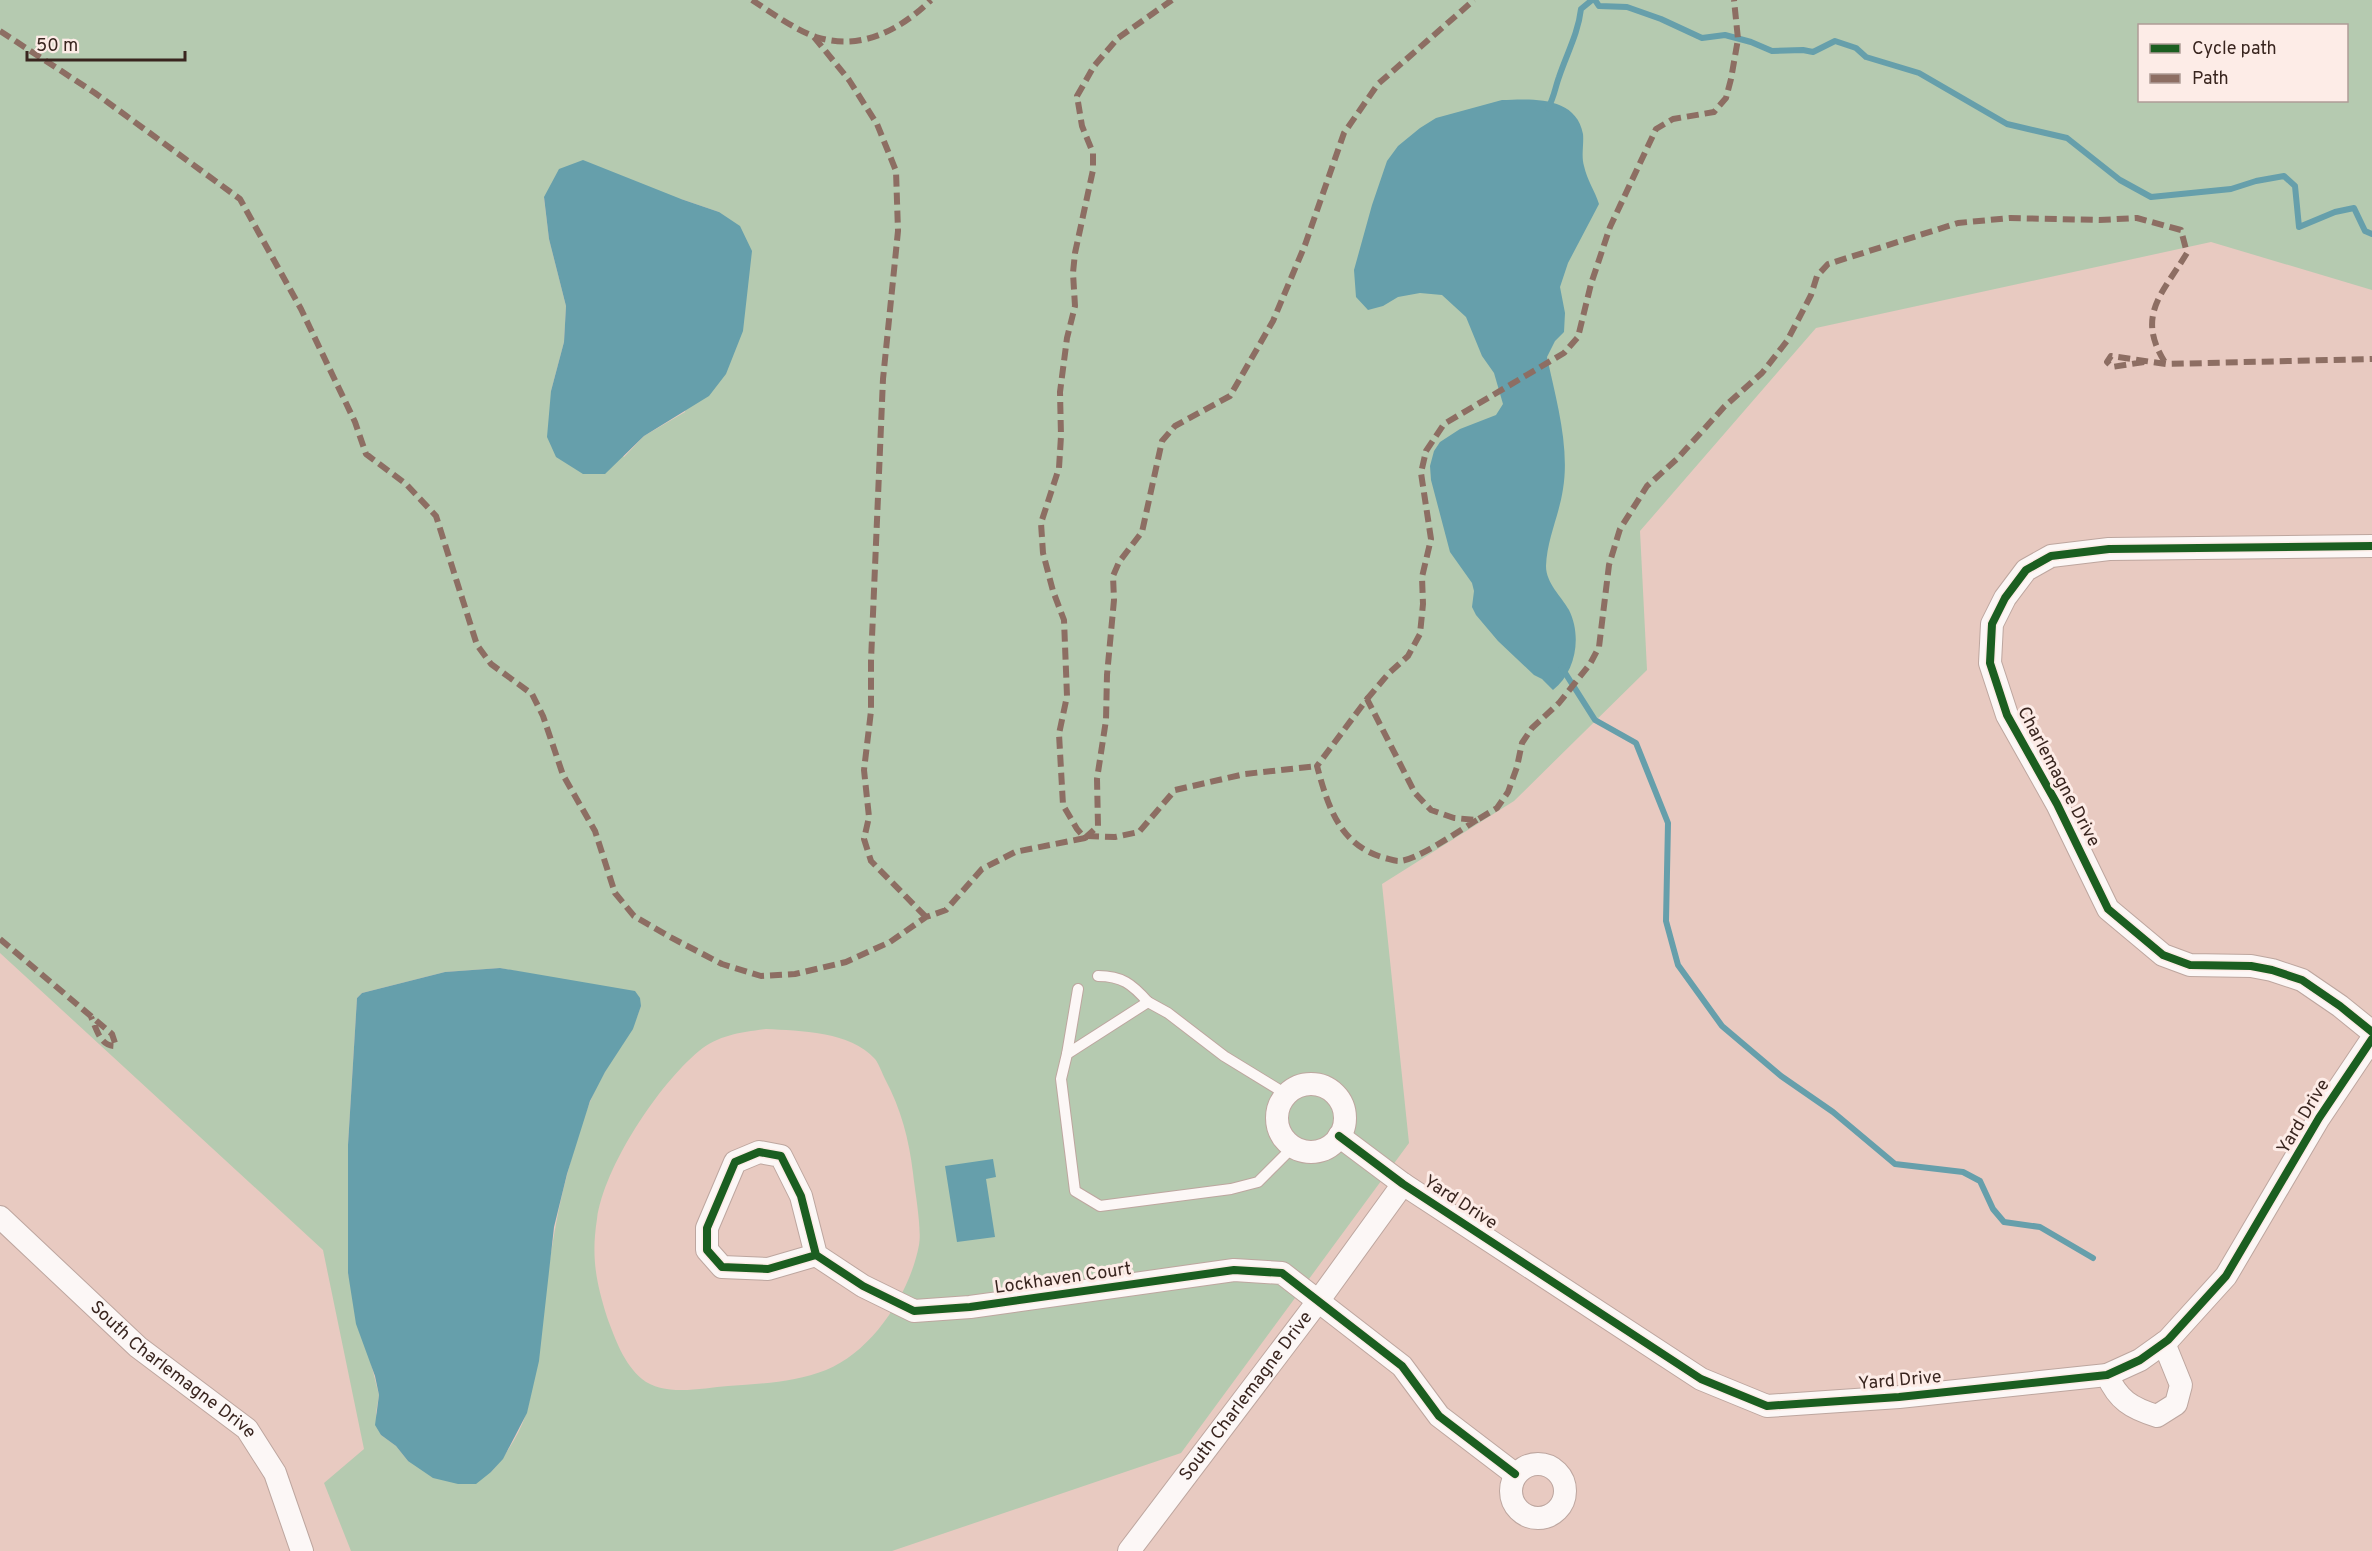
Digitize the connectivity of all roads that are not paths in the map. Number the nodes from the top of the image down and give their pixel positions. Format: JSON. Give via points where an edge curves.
{"nodes":[{"id":1,"x":2372,"y":546,"type":"edge"},
{"id":2,"x":1098,"y":976,"type":"dead end"},
{"id":3,"x":1078,"y":989,"type":"dead end"},
{"id":4,"x":1148,"y":1002,"type":"junction"},
{"id":5,"x":2372,"y":1032,"type":"edge"},
{"id":6,"x":2372,"y":1039,"type":"edge"},
{"id":7,"x":1067,"y":1054,"type":"junction"},
{"id":8,"x":1286,"y":1094,"type":"junction"},
{"id":9,"x":1339,"y":1136,"type":"junction"},
{"id":10,"x":1294,"y":1146,"type":"junction"},
{"id":11,"x":1403,"y":1184,"type":"junction"},
{"id":12,"x":0,"y":1217,"type":"edge"},
{"id":13,"x":816,"y":1256,"type":"junction"},
{"id":14,"x":1319,"y":1300,"type":"junction"},
{"id":15,"x":2164,"y":1343,"type":"junction"},
{"id":16,"x":2107,"y":1375,"type":"junction"},
{"id":17,"x":1515,"y":1474,"type":"dead end"},
{"id":18,"x":302,"y":1551,"type":"edge"},
{"id":19,"x":1129,"y":1551,"type":"edge"}],
"edges":[{"from":1,"to":5,"type":"street","name":"Charlemagne Drive","via":[[2109,549],[2051,556],[2026,570],[2005,598],[1992,624],[1990,663],[2007,715],[2057,804],[2108,909],[2163,955],[2190,965],[2251,966],[2302,980]]},
{"from":2,"to":4,"type":"lane","via":[[1114,976],[1135,987]]},
{"from":3,"to":7,"type":"lane"},
{"from":4,"to":7,"type":"lane"},
{"from":4,"to":8,"type":"lane"},
{"from":6,"to":15,"type":"street","name":"Yard Drive","via":[[2319,1118],[2226,1276]]},
{"from":7,"to":10,"type":"lane","via":[[1061,1079],[1075,1191],[1100,1206],[1258,1182]]},
{"from":8,"to":9,"type":"street","via":[[1306,1084],[1317,1084],[1336,1095],[1345,1115]]},
{"from":8,"to":10,"type":"street","via":[[1277,1114],[1278,1126],[1282,1136]]},
{"from":9,"to":10,"type":"street","via":[[1322,1150],[1311,1152]]},
{"from":9,"to":11,"type":"street","name":"Yard Drive"},
{"from":11,"to":14,"type":"street","name":"South Charlemagne Drive"},
{"from":11,"to":16,"type":"street","name":"Yard Drive","via":[[1701,1379],[1767,1406],[1899,1397]]},
{"from":12,"to":18,"type":"street","name":"South Charlemagne Drive","via":[[138,1347],[247,1429],[275,1473]]},
{"from":13,"to":13,"type":"street","via":[[801,1196],[781,1156],[759,1152],[735,1162],[707,1228],[707,1250],[723,1267],[768,1269]]},
{"from":13,"to":14,"type":"street","name":"Lockhaven Court","via":[[863,1286],[914,1311],[970,1307],[1234,1270],[1282,1273]]},
{"from":14,"to":17,"type":"street","name":"Lockhaven Court","via":[[1402,1366],[1439,1416]]},
{"from":14,"to":19,"type":"street","name":"South Charlemagne Drive"},
{"from":15,"to":16,"type":"street","name":"Yard Drive","via":[[2140,1360]]},
{"from":15,"to":16,"type":"street","via":[[2181,1385],[2176,1404],[2157,1416],[2131,1407]]}]}
